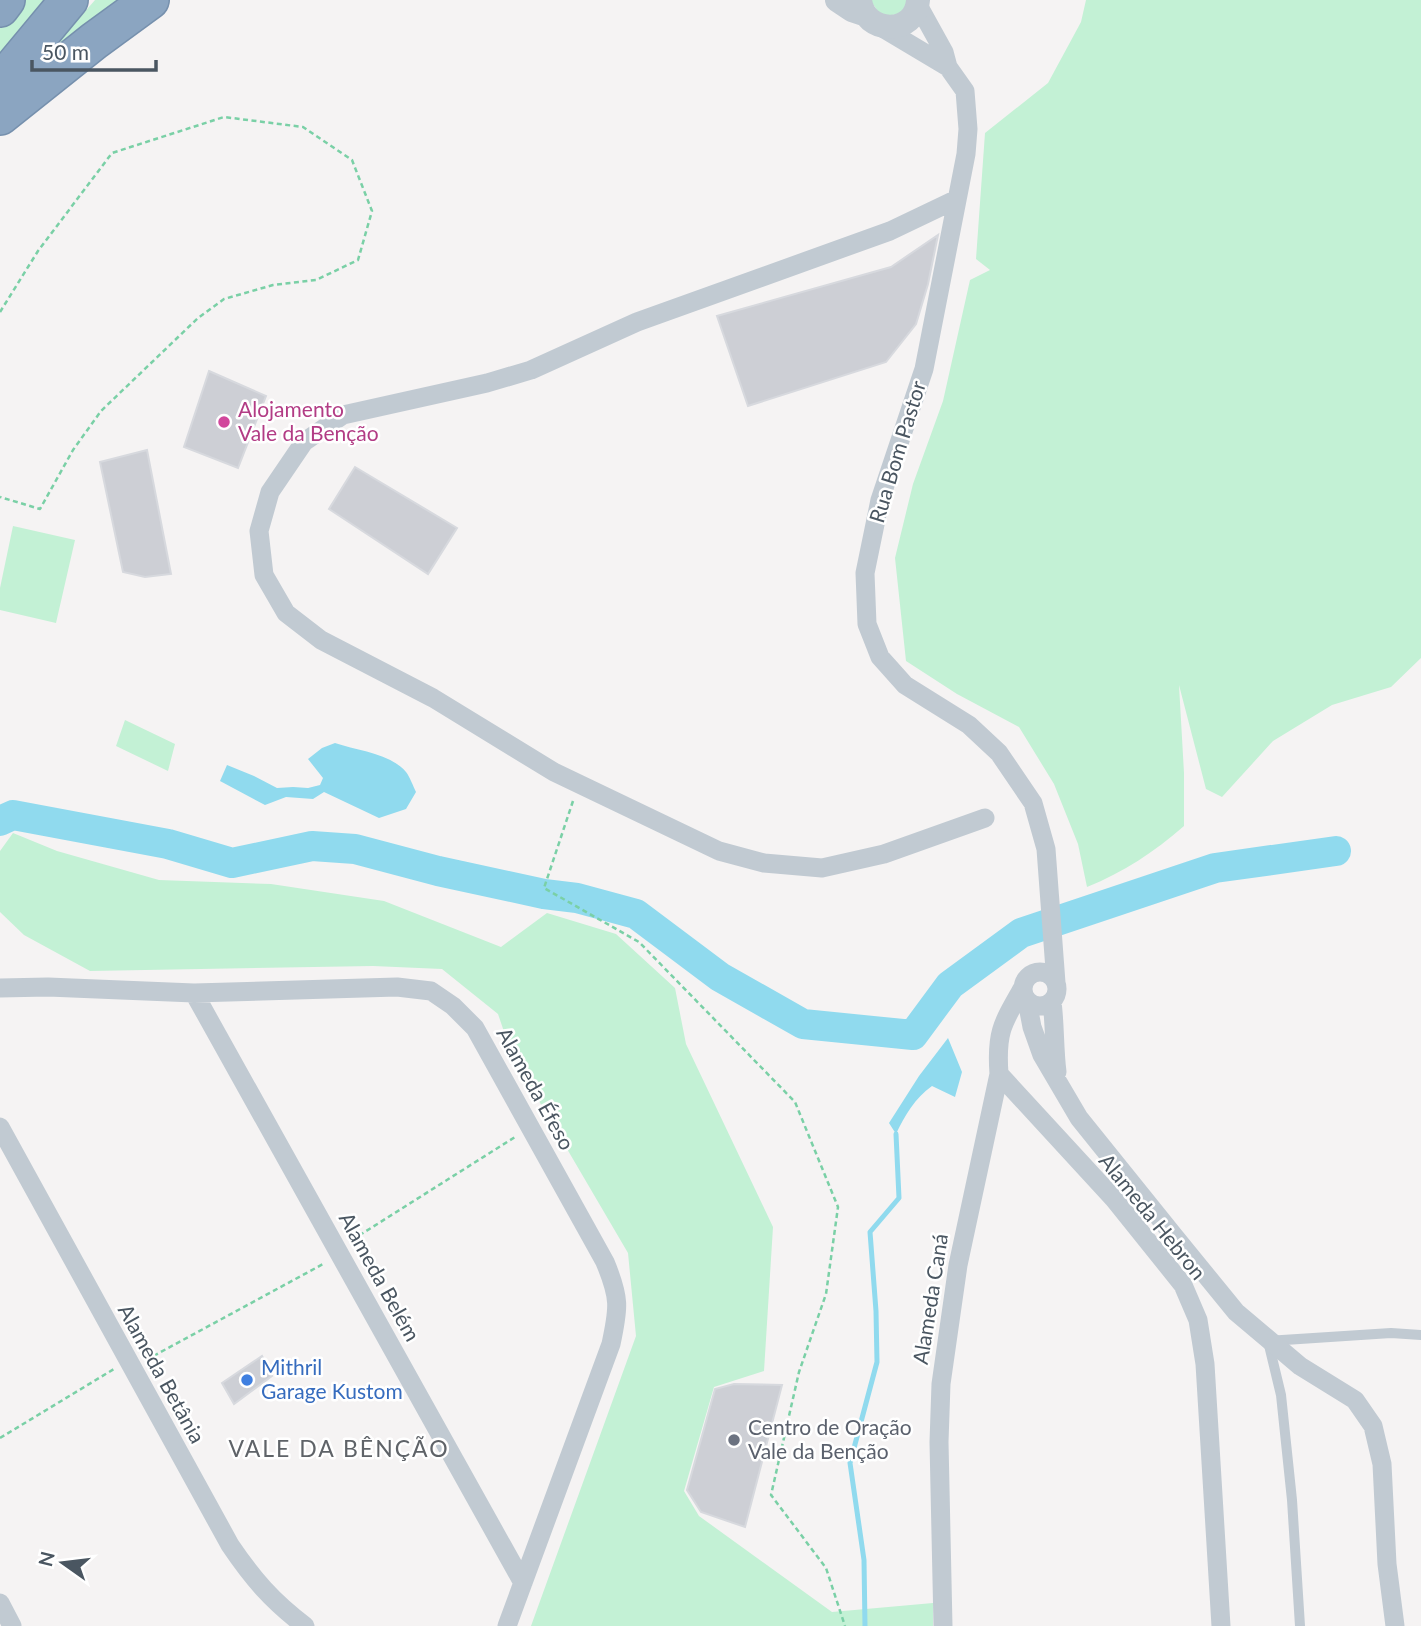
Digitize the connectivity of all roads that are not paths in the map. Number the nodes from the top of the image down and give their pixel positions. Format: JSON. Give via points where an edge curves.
{"nodes":[{"id":1,"x":6,"y":0,"type":"edge"},
{"id":2,"x":69,"y":0,"type":"edge"},
{"id":3,"x":150,"y":0,"type":"edge"},
{"id":4,"x":837,"y":0,"type":"edge"},
{"id":5,"x":918,"y":3,"type":"edge"},
{"id":6,"x":0,"y":8,"type":"edge"},
{"id":7,"x":869,"y":14,"type":"edge"},
{"id":8,"x":948,"y":67,"type":"junction"},
{"id":9,"x":0,"y":83,"type":"edge"},
{"id":10,"x":0,"y":116,"type":"edge"},
{"id":11,"x":957,"y":199,"type":"junction"},
{"id":12,"x":985,"y":818,"type":"dead end"},
{"id":13,"x":1051,"y":936,"type":"junction"},
{"id":14,"x":0,"y":988,"type":"edge"},
{"id":15,"x":1026,"y":989,"type":"junction"},
{"id":16,"x":1054,"y":992,"type":"junction"},
{"id":17,"x":194,"y":993,"type":"junction"},
{"id":18,"x":999,"y":1074,"type":"junction"},
{"id":19,"x":1058,"y":1084,"type":"junction"},
{"id":20,"x":0,"y":1127,"type":"edge"},
{"id":21,"x":1421,"y":1335,"type":"edge"},
{"id":22,"x":1268,"y":1341,"type":"junction"},
{"id":23,"x":523,"y":1583,"type":"junction"},
{"id":24,"x":0,"y":1603,"type":"edge"},
{"id":25,"x":12,"y":1626,"type":"edge"},
{"id":26,"x":305,"y":1626,"type":"edge"},
{"id":27,"x":507,"y":1626,"type":"edge"},
{"id":28,"x":943,"y":1626,"type":"edge"},
{"id":29,"x":1221,"y":1626,"type":"edge"},
{"id":30,"x":1300,"y":1626,"type":"edge"},
{"id":31,"x":1395,"y":1626,"type":"edge"}],
"edges":[{"from":1,"to":6,"type":"highway"},
{"from":2,"to":9,"type":"highway"},
{"from":3,"to":10,"type":"highway"},
{"from":4,"to":7,"type":"street","name":"Rua Bom Pastor"},
{"from":5,"to":7,"type":"street","via":[[913,16],[893,28]]},
{"from":5,"to":8,"type":"street","name":"Rua Bom Pastor"},
{"from":7,"to":8,"type":"street","name":"Rua Bom Pastor"},
{"from":8,"to":11,"type":"street","name":"Rua Bom Pastor","via":[[965,91],[967,109],[966,154]]},
{"from":11,"to":12,"type":"street","via":[[890,231],[637,322],[531,370],[343,415],[304,442],[270,492],[259,531],[264,575],[286,613],[321,640],[433,698],[554,772],[719,851],[764,863],[822,868],[884,854]]},
{"from":11,"to":13,"type":"street","name":"Rua Bom Pastor","via":[[924,369],[880,500],[865,573],[867,624],[880,657],[905,685],[969,725],[999,753],[1033,803],[1046,849]]},
{"from":13,"to":15,"type":"street"},
{"from":13,"to":16,"type":"street"},
{"from":14,"to":17,"type":"street","name":"Alameda Éfeso"},
{"from":15,"to":16,"type":"street","via":[[1040,1007]]},
{"from":15,"to":16,"type":"street","via":[[1033,973],[1046,973]]},
{"from":15,"to":18,"type":"street","name":"Alameda Caná","via":[[1004,1020],[997,1046]]},
{"from":15,"to":19,"type":"street","via":[[1037,1041]]},
{"from":16,"to":19,"type":"street"},
{"from":17,"to":23,"type":"street","name":"Alameda Belém"},
{"from":17,"to":23,"type":"street","name":"Alameda Éfeso","via":[[397,987],[431,991],[475,1028],[606,1262],[617,1291],[611,1344]]},
{"from":18,"to":28,"type":"street","name":"Alameda Caná","via":[[958,1265],[941,1384]]},
{"from":18,"to":29,"type":"street","name":"Alameda Hebron","via":[[1114,1199],[1183,1285],[1198,1320],[1205,1364]]},
{"from":19,"to":22,"type":"street","via":[[1079,1118],[1236,1312]]},
{"from":20,"to":26,"type":"street","name":"Alameda Betânia","via":[[230,1545],[254,1581]]},
{"from":21,"to":22,"type":"lane"},
{"from":22,"to":30,"type":"lane","via":[[1282,1408]]},
{"from":22,"to":31,"type":"street","via":[[1355,1400],[1373,1426],[1382,1464]]},
{"from":23,"to":27,"type":"street","name":"Alameda Éfeso"},
{"from":24,"to":25,"type":"street"}]}
